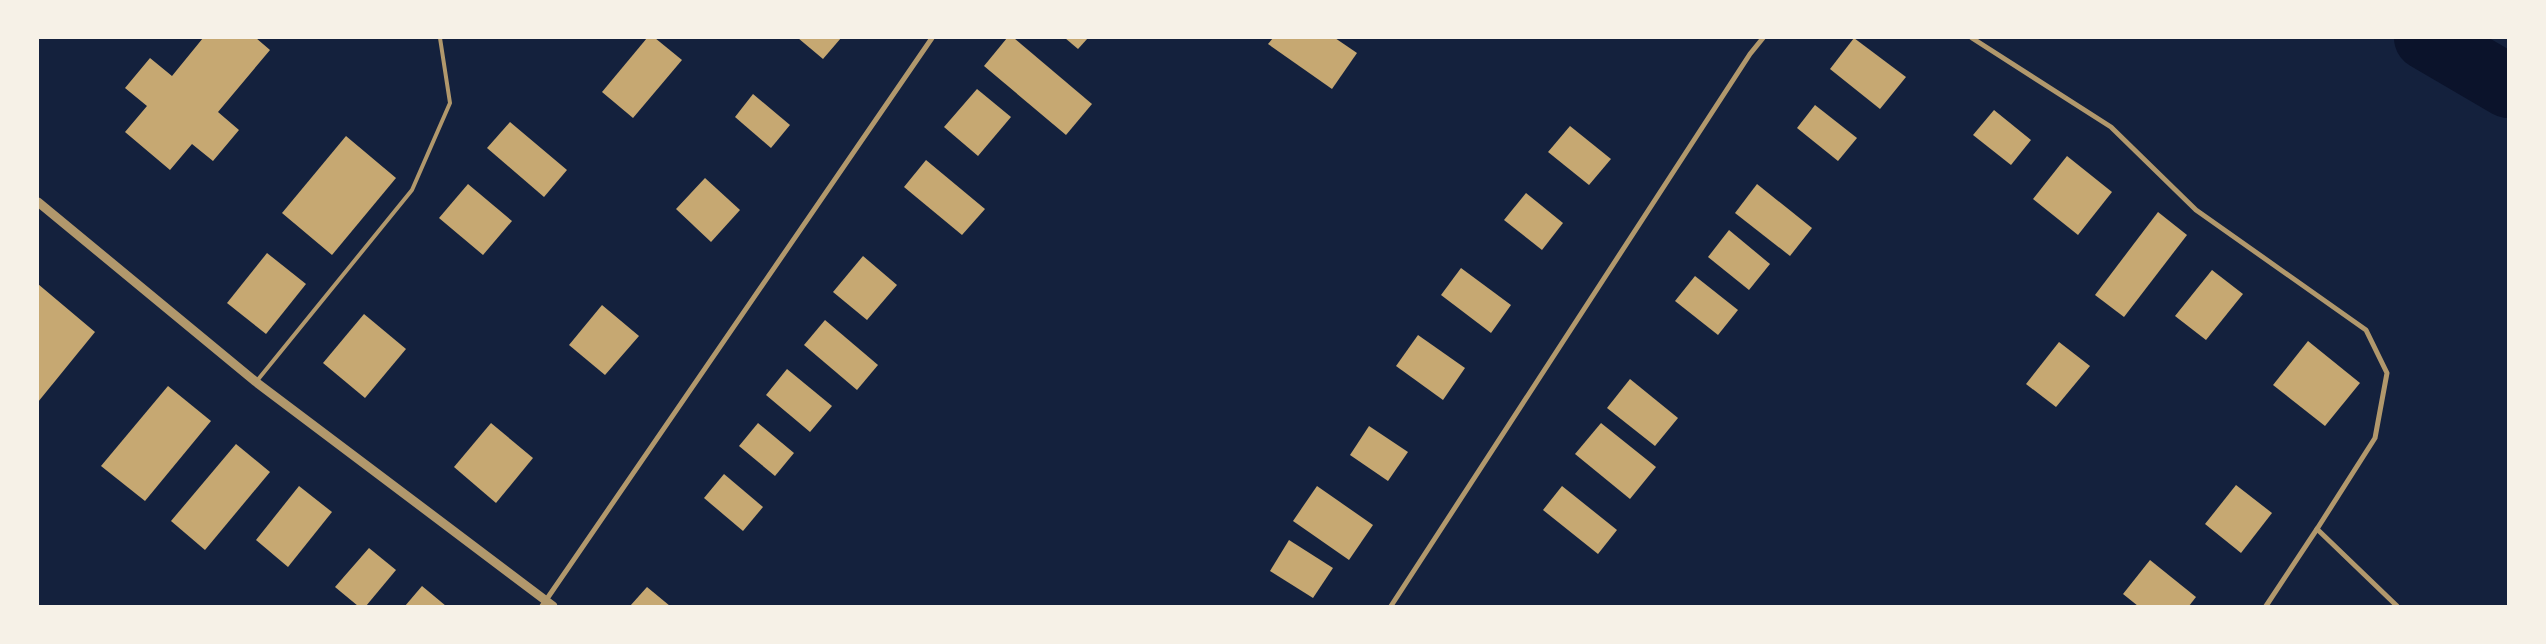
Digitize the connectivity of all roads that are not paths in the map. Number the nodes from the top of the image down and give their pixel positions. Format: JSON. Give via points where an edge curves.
{"nodes":[{"id":1,"x":440,"y":38,"type":"edge"},
{"id":2,"x":932,"y":38,"type":"edge"},
{"id":3,"x":1763,"y":38,"type":"edge"},
{"id":4,"x":1972,"y":38,"type":"edge"},
{"id":5,"x":38,"y":202,"type":"edge"},
{"id":6,"x":256,"y":382,"type":"junction"},
{"id":7,"x":2317,"y":529,"type":"junction"},
{"id":8,"x":547,"y":605,"type":"edge"},
{"id":9,"x":1391,"y":606,"type":"edge"},
{"id":10,"x":2266,"y":606,"type":"edge"},
{"id":11,"x":2397,"y":606,"type":"edge"}],
"edges":[{"from":1,"to":6,"type":"lane","via":[[450,102],[412,190]]},
{"from":2,"to":8,"type":"street"},
{"from":3,"to":9,"type":"street"},
{"from":4,"to":7,"type":"street","via":[[2111,127],[2196,210],[2366,330],[2387,373],[2375,438]]},
{"from":5,"to":6,"type":"street"},
{"from":6,"to":8,"type":"street"},
{"from":7,"to":10,"type":"street"},
{"from":7,"to":11,"type":"street"}]}
